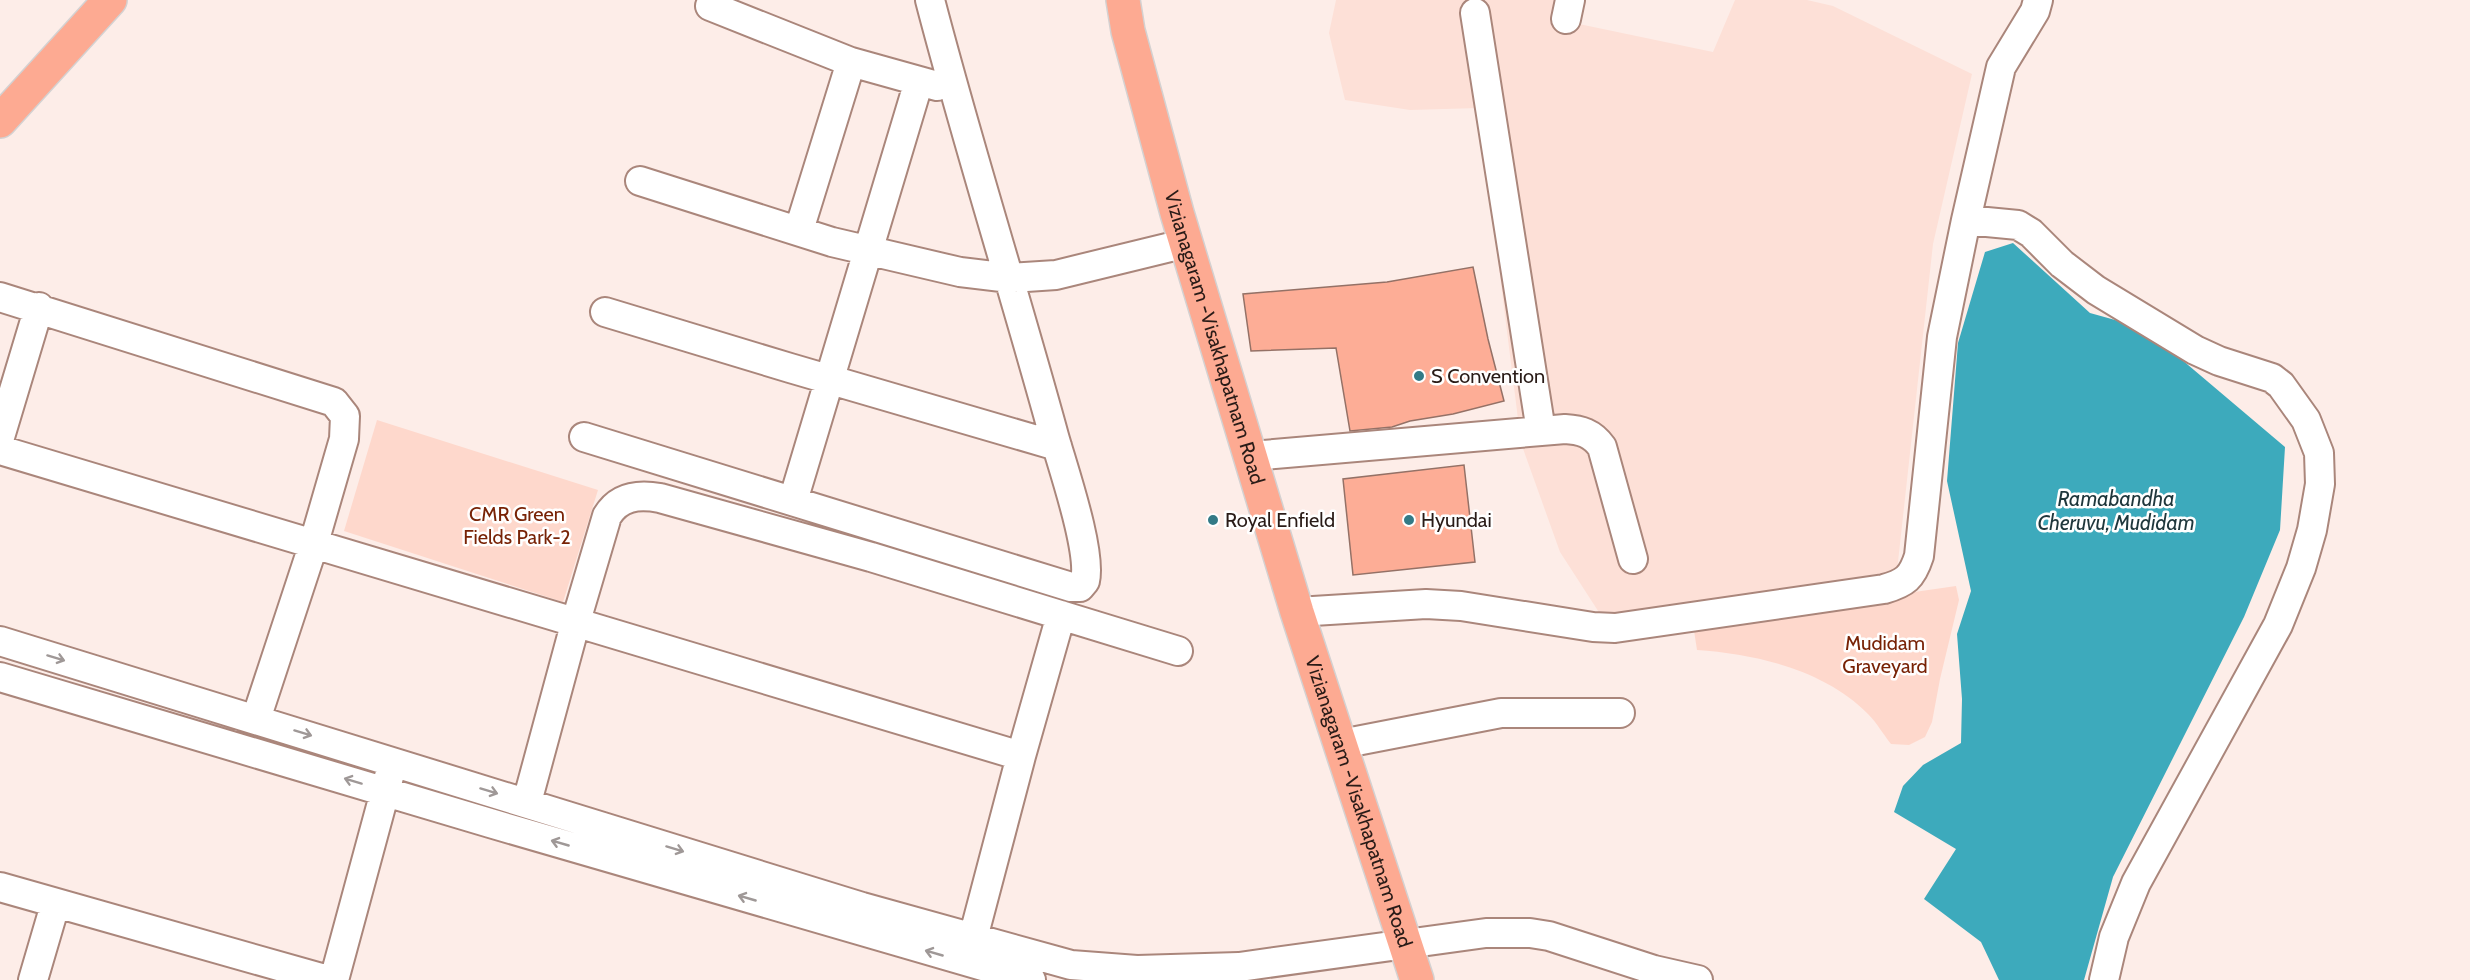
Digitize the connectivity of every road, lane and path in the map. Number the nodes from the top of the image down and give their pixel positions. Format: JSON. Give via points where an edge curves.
{"nodes":[{"id":1,"x":110,"y":0,"type":"edge"},
{"id":2,"x":930,"y":0,"type":"edge"},
{"id":3,"x":1123,"y":0,"type":"edge"},
{"id":4,"x":2038,"y":0,"type":"edge"},
{"id":5,"x":710,"y":6,"type":"dead end"},
{"id":6,"x":1475,"y":14,"type":"dead end"},
{"id":7,"x":851,"y":62,"type":"junction"},
{"id":8,"x":919,"y":81,"type":"junction"},
{"id":9,"x":954,"y":91,"type":"junction"},
{"id":10,"x":3,"y":111,"type":"edge"},
{"id":11,"x":640,"y":181,"type":"dead end"},
{"id":12,"x":1966,"y":220,"type":"junction"},
{"id":13,"x":799,"y":230,"type":"junction"},
{"id":14,"x":1186,"y":243,"type":"junction"},
{"id":15,"x":870,"y":250,"type":"junction"},
{"id":16,"x":1010,"y":278,"type":"junction"},
{"id":17,"x":0,"y":297,"type":"edge"},
{"id":18,"x":39,"y":307,"type":"junction"},
{"id":19,"x":605,"y":312,"type":"dead end"},
{"id":20,"x":829,"y":380,"type":"junction"},
{"id":21,"x":1541,"y":431,"type":"junction"},
{"id":22,"x":0,"y":437,"type":"edge"},
{"id":23,"x":584,"y":437,"type":"dead end"},
{"id":24,"x":1057,"y":446,"type":"junction"},
{"id":25,"x":0,"y":450,"type":"edge"},
{"id":26,"x":1251,"y":456,"type":"junction"},
{"id":27,"x":793,"y":501,"type":"junction"},
{"id":28,"x":313,"y":546,"type":"junction"},
{"id":29,"x":1633,"y":559,"type":"dead end"},
{"id":30,"x":1297,"y":612,"type":"junction"},
{"id":31,"x":1061,"y":615,"type":"junction"},
{"id":32,"x":576,"y":621,"type":"junction"},
{"id":33,"x":0,"y":641,"type":"edge"},
{"id":34,"x":1178,"y":651,"type":"dead end"},
{"id":35,"x":0,"y":677,"type":"edge"},
{"id":36,"x":1620,"y":713,"type":"dead end"},
{"id":37,"x":256,"y":719,"type":"junction"},
{"id":38,"x":1341,"y":744,"type":"junction"},
{"id":39,"x":1021,"y":756,"type":"junction"},
{"id":40,"x":393,"y":760,"type":"junction"},
{"id":41,"x":385,"y":791,"type":"junction"},
{"id":42,"x":526,"y":802,"type":"junction"},
{"id":43,"x":0,"y":887,"type":"edge"},
{"id":44,"x":55,"y":905,"type":"junction"},
{"id":45,"x":1407,"y":946,"type":"junction"},
{"id":46,"x":968,"y":960,"type":"edge"},
{"id":47,"x":33,"y":980,"type":"edge"},
{"id":48,"x":328,"y":980,"type":"edge"},
{"id":49,"x":334,"y":980,"type":"edge"},
{"id":50,"x":1031,"y":980,"type":"edge"},
{"id":51,"x":1417,"y":980,"type":"edge"},
{"id":52,"x":1698,"y":980,"type":"edge"},
{"id":53,"x":2104,"y":980,"type":"edge"}],
"edges":[{"from":1,"to":10,"type":"main road"},
{"from":2,"to":9,"type":"street"},
{"from":3,"to":14,"type":"main road","name":"Vizianagaram -Visakhapatnam Road"},
{"from":4,"to":12,"type":"street","via":[[2001,67]]},
{"from":5,"to":7,"type":"street"},
{"from":6,"to":21,"type":"street"},
{"from":7,"to":8,"type":"street"},
{"from":7,"to":13,"type":"street"},
{"from":8,"to":9,"type":"street"},
{"from":8,"to":15,"type":"street"},
{"from":9,"to":16,"type":"street"},
{"from":11,"to":13,"type":"street"},
{"from":12,"to":30,"type":"street","via":[[1942,337],[1919,556],[1910,578],[1901,584],[1615,628],[1426,604]]},
{"from":12,"to":53,"type":"street","via":[[2018,225],[2096,290],[2195,350],[2272,378],[2306,420],[2319,453],[2320,484],[2312,530],[2278,625],[2136,883],[2114,937]]},
{"from":13,"to":15,"type":"street"},
{"from":14,"to":16,"type":"street","via":[[1056,274]]},
{"from":14,"to":26,"type":"main road","name":"Vizianagaram -Visakhapatnam Road"},
{"from":15,"to":16,"type":"street","via":[[960,272]]},
{"from":15,"to":20,"type":"street"},
{"from":16,"to":24,"type":"street"},
{"from":17,"to":18,"type":"street"},
{"from":18,"to":22,"type":"street"},
{"from":18,"to":28,"type":"street","via":[[334,402],[345,417],[344,439]]},
{"from":19,"to":20,"type":"street"},
{"from":20,"to":24,"type":"street"},
{"from":20,"to":27,"type":"street"},
{"from":21,"to":26,"type":"street"},
{"from":21,"to":29,"type":"street","via":[[1579,430],[1596,438],[1602,447]]},
{"from":23,"to":27,"type":"street"},
{"from":24,"to":27,"type":"street","via":[[1086,559],[1087,574],[1080,587]]},
{"from":25,"to":28,"type":"street"},
{"from":26,"to":30,"type":"main road","name":"Vizianagaram -Visakhapatnam Road"},
{"from":28,"to":32,"type":"street"},
{"from":28,"to":37,"type":"street"},
{"from":30,"to":38,"type":"main road","name":"Vizianagaram -Visakhapatnam Road"},
{"from":31,"to":32,"type":"street","via":[[871,557],[644,495],[621,501],[607,516]]},
{"from":31,"to":34,"type":"street"},
{"from":31,"to":39,"type":"street"},
{"from":32,"to":39,"type":"street"},
{"from":32,"to":42,"type":"street"},
{"from":33,"to":37,"type":"street","one_way":true},
{"from":41,"to":35,"type":"street","one_way":true},
{"from":36,"to":38,"type":"street","via":[[1501,713]]},
{"from":37,"to":40,"type":"street","one_way":true},
{"from":38,"to":45,"type":"main road","name":"Vizianagaram -Visakhapatnam Road"},
{"from":39,"to":46,"type":"street"},
{"from":40,"to":41,"type":"street"},
{"from":40,"to":42,"type":"street","one_way":true},
{"from":46,"to":41,"type":"street","one_way":true},
{"from":41,"to":49,"type":"street"},
{"from":42,"to":46,"type":"street","one_way":true,"via":[[862,907]]},
{"from":43,"to":44,"type":"street"},
{"from":44,"to":47,"type":"street"},
{"from":44,"to":48,"type":"street"},
{"from":45,"to":46,"type":"street","via":[[1239,967],[1137,970]]},
{"from":45,"to":51,"type":"main road","name":"Vizianagaram -Visakhapatnam Road"},
{"from":45,"to":52,"type":"street","via":[[1486,933],[1530,933]]},
{"from":46,"to":50,"type":"street"}]}
